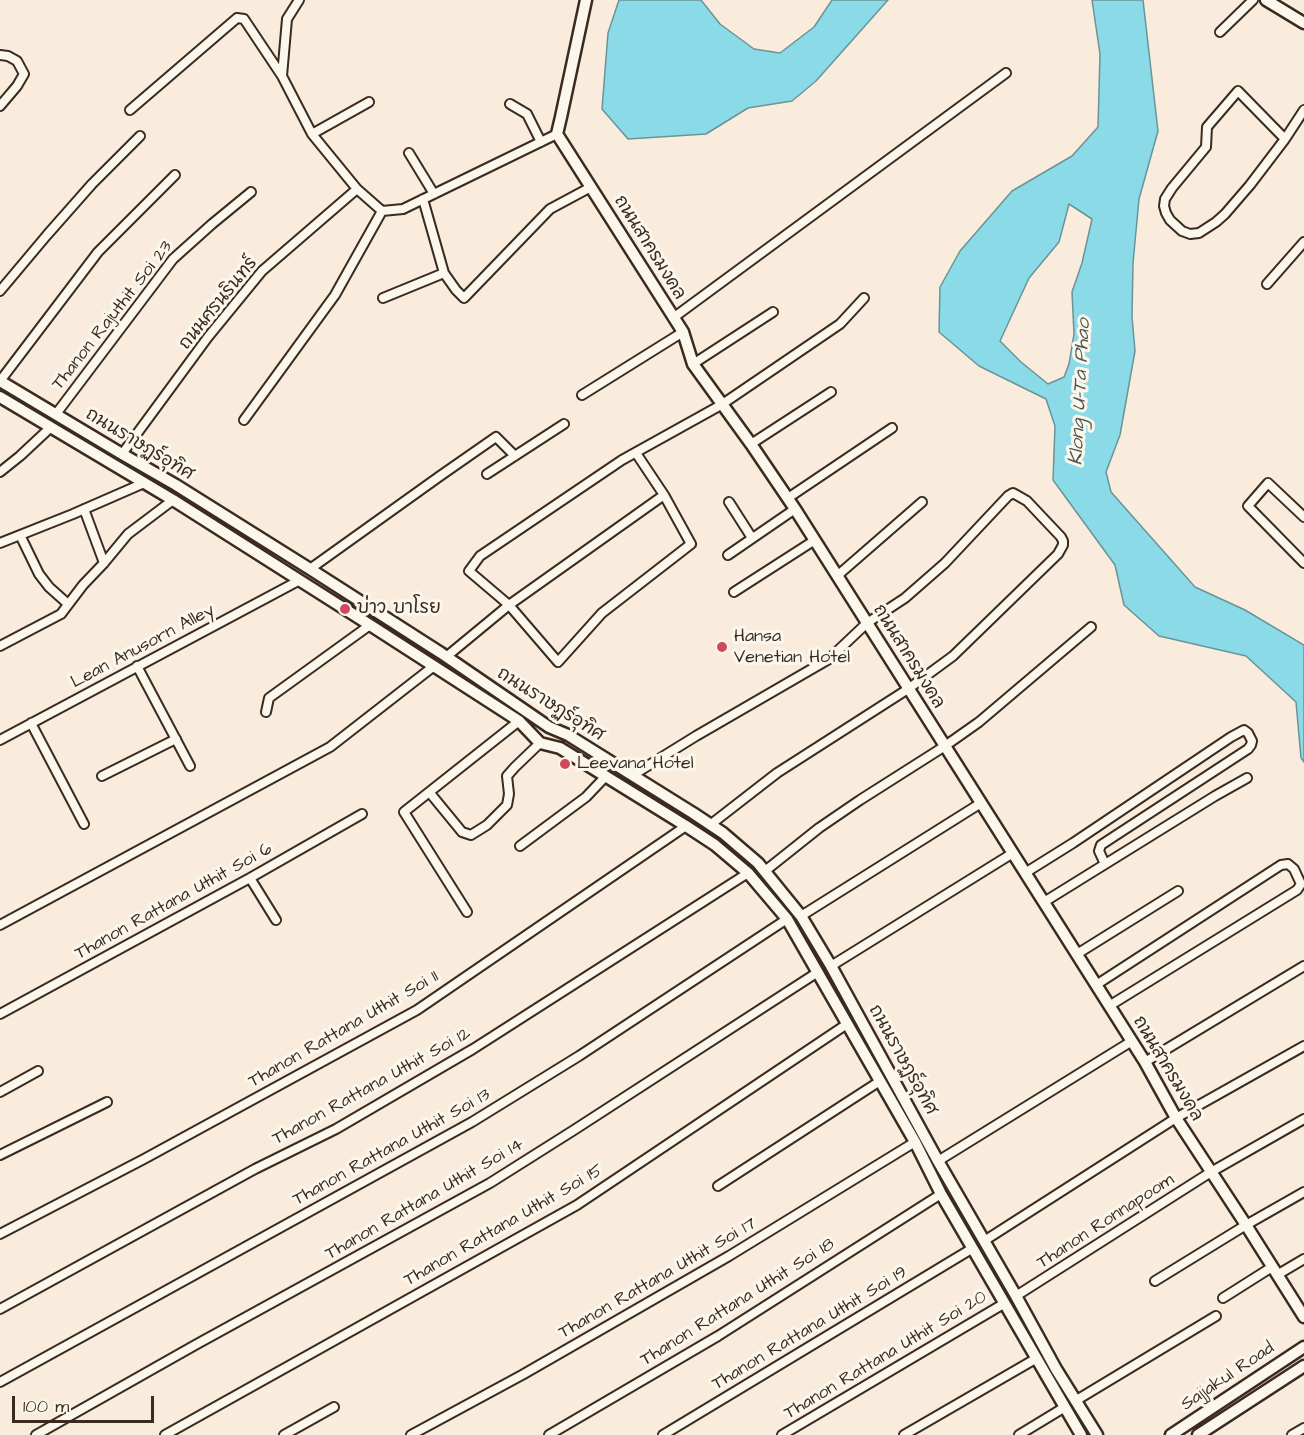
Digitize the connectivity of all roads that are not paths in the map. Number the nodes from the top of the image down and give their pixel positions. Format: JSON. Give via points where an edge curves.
{"nodes":[{"id":1,"x":299,"y":0,"type":"edge"},
{"id":2,"x":586,"y":0,"type":"edge"},
{"id":3,"x":1254,"y":0,"type":"edge"},
{"id":4,"x":1266,"y":0,"type":"edge"},
{"id":5,"x":1304,"y":23,"type":"edge"},
{"id":6,"x":1220,"y":32,"type":"dead end"},
{"id":7,"x":0,"y":55,"type":"edge"},
{"id":8,"x":1006,"y":73,"type":"dead end"},
{"id":9,"x":282,"y":76,"type":"junction"},
{"id":10,"x":369,"y":102,"type":"dead end"},
{"id":11,"x":510,"y":104,"type":"dead end"},
{"id":12,"x":0,"y":106,"type":"edge"},
{"id":13,"x":130,"y":110,"type":"dead end"},
{"id":14,"x":1304,"y":110,"type":"edge"},
{"id":15,"x":312,"y":134,"type":"junction"},
{"id":16,"x":557,"y":134,"type":"junction"},
{"id":17,"x":140,"y":136,"type":"dead end"},
{"id":18,"x":1286,"y":139,"type":"junction"},
{"id":19,"x":541,"y":141,"type":"junction"},
{"id":20,"x":409,"y":153,"type":"dead end"},
{"id":21,"x":175,"y":175,"type":"dead end"},
{"id":22,"x":591,"y":187,"type":"junction"},
{"id":23,"x":357,"y":189,"type":"junction"},
{"id":24,"x":252,"y":192,"type":"dead end"},
{"id":25,"x":434,"y":194,"type":"junction"},
{"id":26,"x":423,"y":199,"type":"junction"},
{"id":27,"x":382,"y":211,"type":"junction"},
{"id":28,"x":1304,"y":242,"type":"edge"},
{"id":29,"x":444,"y":273,"type":"junction"},
{"id":30,"x":1267,"y":284,"type":"dead end"},
{"id":31,"x":0,"y":291,"type":"edge"},
{"id":32,"x":383,"y":298,"type":"dead end"},
{"id":33,"x":864,"y":298,"type":"dead end"},
{"id":34,"x":773,"y":312,"type":"dead end"},
{"id":35,"x":673,"y":318,"type":"junction"},
{"id":36,"x":682,"y":332,"type":"junction"},
{"id":37,"x":693,"y":364,"type":"junction"},
{"id":38,"x":0,"y":381,"type":"edge"},
{"id":39,"x":831,"y":392,"type":"dead end"},
{"id":40,"x":582,"y":395,"type":"dead end"},
{"id":41,"x":0,"y":397,"type":"edge"},
{"id":42,"x":721,"y":405,"type":"junction"},
{"id":43,"x":56,"y":414,"type":"junction"},
{"id":44,"x":244,"y":420,"type":"dead end"},
{"id":45,"x":564,"y":424,"type":"dead end"},
{"id":46,"x":51,"y":427,"type":"junction"},
{"id":47,"x":891,"y":428,"type":"dead end"},
{"id":48,"x":750,"y":444,"type":"junction"},
{"id":49,"x":636,"y":453,"type":"junction"},
{"id":50,"x":122,"y":454,"type":"junction"},
{"id":51,"x":515,"y":456,"type":"junction"},
{"id":52,"x":0,"y":472,"type":"edge"},
{"id":53,"x":488,"y":474,"type":"dead end"},
{"id":54,"x":144,"y":483,"type":"junction"},
{"id":55,"x":664,"y":495,"type":"junction"},
{"id":56,"x":788,"y":498,"type":"junction"},
{"id":57,"x":173,"y":500,"type":"junction"},
{"id":58,"x":729,"y":502,"type":"dead end"},
{"id":59,"x":922,"y":502,"type":"dead end"},
{"id":60,"x":84,"y":509,"type":"junction"},
{"id":61,"x":795,"y":509,"type":"junction"},
{"id":62,"x":1304,"y":517,"type":"edge"},
{"id":63,"x":20,"y":535,"type":"junction"},
{"id":64,"x":752,"y":538,"type":"junction"},
{"id":65,"x":814,"y":540,"type":"junction"},
{"id":66,"x":0,"y":543,"type":"edge"},
{"id":67,"x":728,"y":555,"type":"dead end"},
{"id":68,"x":104,"y":563,"type":"junction"},
{"id":69,"x":1304,"y":563,"type":"edge"},
{"id":70,"x":310,"y":569,"type":"junction"},
{"id":71,"x":837,"y":576,"type":"junction"},
{"id":72,"x":300,"y":580,"type":"junction"},
{"id":73,"x":734,"y":592,"type":"dead end"},
{"id":74,"x":68,"y":604,"type":"junction"},
{"id":75,"x":509,"y":606,"type":"junction"},
{"id":76,"x":867,"y":623,"type":"junction"},
{"id":77,"x":370,"y":625,"type":"junction"},
{"id":78,"x":1091,"y":627,"type":"dead end"},
{"id":79,"x":0,"y":646,"type":"edge"},
{"id":80,"x":446,"y":657,"type":"junction"},
{"id":81,"x":137,"y":666,"type":"junction"},
{"id":82,"x":434,"y":666,"type":"junction"},
{"id":83,"x":908,"y":688,"type":"junction"},
{"id":84,"x":266,"y":712,"type":"dead end"},
{"id":85,"x":519,"y":721,"type":"junction"},
{"id":86,"x":31,"y":723,"type":"junction"},
{"id":87,"x":568,"y":735,"type":"junction"},
{"id":88,"x":176,"y":739,"type":"junction"},
{"id":89,"x":0,"y":740,"type":"edge"},
{"id":90,"x":540,"y":743,"type":"junction"},
{"id":91,"x":945,"y":746,"type":"junction"},
{"id":92,"x":561,"y":748,"type":"junction"},
{"id":93,"x":190,"y":765,"type":"dead end"},
{"id":94,"x":633,"y":775,"type":"junction"},
{"id":95,"x":102,"y":776,"type":"dead end"},
{"id":96,"x":606,"y":777,"type":"junction"},
{"id":97,"x":1247,"y":778,"type":"dead end"},
{"id":98,"x":430,"y":793,"type":"junction"},
{"id":99,"x":981,"y":803,"type":"junction"},
{"id":100,"x":362,"y":814,"type":"dead end"},
{"id":101,"x":84,"y":824,"type":"dead end"},
{"id":102,"x":710,"y":825,"type":"junction"},
{"id":103,"x":686,"y":826,"type":"junction"},
{"id":104,"x":520,"y":846,"type":"dead end"},
{"id":105,"x":1013,"y":853,"type":"junction"},
{"id":106,"x":1105,"y":864,"type":"junction"},
{"id":107,"x":765,"y":871,"type":"junction"},
{"id":108,"x":748,"y":873,"type":"junction"},
{"id":109,"x":1025,"y":873,"type":"junction"},
{"id":110,"x":250,"y":878,"type":"junction"},
{"id":111,"x":1178,"y":891,"type":"dead end"},
{"id":112,"x":1044,"y":903,"type":"junction"},
{"id":113,"x":467,"y":912,"type":"dead end"},
{"id":114,"x":801,"y":916,"type":"junction"},
{"id":115,"x":787,"y":919,"type":"junction"},
{"id":116,"x":276,"y":920,"type":"dead end"},
{"id":117,"x":0,"y":925,"type":"edge"},
{"id":118,"x":1077,"y":954,"type":"junction"},
{"id":119,"x":831,"y":966,"type":"junction"},
{"id":120,"x":1304,"y":966,"type":"edge"},
{"id":121,"x":818,"y":972,"type":"junction"},
{"id":122,"x":1096,"y":985,"type":"junction"},
{"id":123,"x":1109,"y":1006,"type":"junction"},
{"id":124,"x":0,"y":1014,"type":"edge"},
{"id":125,"x":847,"y":1024,"type":"junction"},
{"id":126,"x":1132,"y":1041,"type":"junction"},
{"id":127,"x":1304,"y":1046,"type":"edge"},
{"id":128,"x":1145,"y":1062,"type":"junction"},
{"id":129,"x":38,"y":1071,"type":"dead end"},
{"id":130,"x":880,"y":1081,"type":"junction"},
{"id":131,"x":0,"y":1092,"type":"edge"},
{"id":132,"x":108,"y":1102,"type":"dead end"},
{"id":133,"x":899,"y":1102,"type":"junction"},
{"id":134,"x":1176,"y":1118,"type":"junction"},
{"id":135,"x":1304,"y":1119,"type":"edge"},
{"id":136,"x":915,"y":1142,"type":"junction"},
{"id":137,"x":0,"y":1155,"type":"edge"},
{"id":138,"x":938,"y":1161,"type":"junction"},
{"id":139,"x":1211,"y":1172,"type":"junction"},
{"id":140,"x":718,"y":1186,"type":"dead end"},
{"id":141,"x":1304,"y":1192,"type":"edge"},
{"id":142,"x":941,"y":1194,"type":"junction"},
{"id":143,"x":1246,"y":1225,"type":"junction"},
{"id":144,"x":0,"y":1234,"type":"edge"},
{"id":145,"x":984,"y":1241,"type":"junction"},
{"id":146,"x":973,"y":1248,"type":"junction"},
{"id":147,"x":1304,"y":1259,"type":"edge"},
{"id":148,"x":1275,"y":1271,"type":"junction"},
{"id":149,"x":1155,"y":1281,"type":"dead end"},
{"id":150,"x":1016,"y":1296,"type":"junction"},
{"id":151,"x":1223,"y":1298,"type":"dead end"},
{"id":152,"x":1300,"y":1301,"type":"edge"},
{"id":153,"x":1005,"y":1303,"type":"junction"},
{"id":154,"x":0,"y":1309,"type":"edge"},
{"id":155,"x":1216,"y":1316,"type":"dead end"},
{"id":156,"x":1304,"y":1317,"type":"edge"},
{"id":157,"x":1304,"y":1347,"type":"edge"},
{"id":158,"x":1037,"y":1358,"type":"junction"},
{"id":159,"x":1304,"y":1366,"type":"edge"},
{"id":160,"x":0,"y":1382,"type":"edge"},
{"id":161,"x":1070,"y":1404,"type":"junction"},
{"id":162,"x":334,"y":1407,"type":"dead end"},
{"id":163,"x":1304,"y":1428,"type":"edge"},
{"id":164,"x":36,"y":1435,"type":"edge"},
{"id":165,"x":165,"y":1435,"type":"edge"},
{"id":166,"x":284,"y":1435,"type":"edge"},
{"id":167,"x":411,"y":1435,"type":"edge"},
{"id":168,"x":549,"y":1435,"type":"edge"},
{"id":169,"x":663,"y":1435,"type":"edge"},
{"id":170,"x":782,"y":1435,"type":"edge"},
{"id":171,"x":904,"y":1435,"type":"edge"},
{"id":172,"x":1019,"y":1435,"type":"edge"},
{"id":173,"x":1081,"y":1435,"type":"edge"},
{"id":174,"x":1097,"y":1435,"type":"edge"},
{"id":175,"x":1170,"y":1435,"type":"edge"},
{"id":176,"x":1198,"y":1435,"type":"edge"},
{"id":177,"x":1292,"y":1435,"type":"edge"}],
"edges":[{"from":1,"to":9,"type":"street","via":[[287,19]]},
{"from":2,"to":16,"type":"street"},
{"from":3,"to":6,"type":"street"},
{"from":4,"to":5,"type":"street"},
{"from":7,"to":12,"type":"street","via":[[17,61],[24,74]]},
{"from":8,"to":35,"type":"street"},
{"from":9,"to":13,"type":"street","via":[[244,19],[237,18]]},
{"from":9,"to":15,"type":"street"},
{"from":10,"to":15,"type":"street"},
{"from":11,"to":19,"type":"street","via":[[527,114]]},
{"from":14,"to":18,"type":"street"},
{"from":15,"to":23,"type":"street"},
{"from":16,"to":19,"type":"street"},
{"from":16,"to":22,"type":"street","name":"ถนนสาครมงคล"},
{"from":17,"to":31,"type":"street","via":[[92,184]]},
{"from":18,"to":18,"type":"street","via":[[1225,214],[1209,227],[1190,234],[1170,220],[1165,199],[1206,147],[1207,127],[1238,91]]},
{"from":19,"to":25,"type":"street"},
{"from":20,"to":25,"type":"street"},
{"from":21,"to":38,"type":"street","via":[[98,252]]},
{"from":22,"to":29,"type":"street","via":[[550,209],[464,298]]},
{"from":22,"to":35,"type":"street","name":"ถนนสาครมงคล"},
{"from":23,"to":27,"type":"street"},
{"from":23,"to":50,"type":"street","name":"ถนนศรนรินทร์","via":[[262,271]]},
{"from":24,"to":43,"type":"street","name":"Thanon Rajuthit Soi 23","via":[[173,259]]},
{"from":25,"to":26,"type":"street"},
{"from":26,"to":27,"type":"street","via":[[403,209]]},
{"from":26,"to":29,"type":"street"},
{"from":27,"to":44,"type":"street","via":[[335,295]]},
{"from":28,"to":30,"type":"street"},
{"from":29,"to":32,"type":"street"},
{"from":33,"to":42,"type":"street","via":[[840,324]]},
{"from":34,"to":37,"type":"street"},
{"from":35,"to":36,"type":"street","name":"ถนนสาครมงคล"},
{"from":36,"to":37,"type":"street","name":"ถนนสาครมงคล"},
{"from":36,"to":40,"type":"street"},
{"from":37,"to":42,"type":"street","name":"ถนนสาครมงคล"},
{"from":38,"to":43,"type":"street","name":"ถนนราษฏร์อุทิศ"},
{"from":39,"to":48,"type":"street"},
{"from":41,"to":46,"type":"street","name":"ถนนราษฏร์อุทิศ"},
{"from":42,"to":48,"type":"street","name":"ถนนสาครมงคล"},
{"from":42,"to":49,"type":"street"},
{"from":43,"to":50,"type":"street","name":"ถนนราษฏร์อุทิศ"},
{"from":45,"to":51,"type":"street"},
{"from":46,"to":52,"type":"street"},
{"from":46,"to":54,"type":"street","name":"ถนนราษฏร์อุทิศ"},
{"from":47,"to":56,"type":"street"},
{"from":48,"to":56,"type":"street","name":"ถนนสาครมงคล"},
{"from":49,"to":55,"type":"street"},
{"from":49,"to":75,"type":"street","via":[[480,556],[469,571]]},
{"from":50,"to":70,"type":"street","name":"ถนนราษฏร์อุทิศ"},
{"from":51,"to":53,"type":"street"},
{"from":51,"to":70,"type":"street","via":[[496,437]]},
{"from":54,"to":57,"type":"street","name":"ถนนราษฏร์อุทิศ"},
{"from":54,"to":60,"type":"street"},
{"from":55,"to":75,"type":"street"},
{"from":55,"to":75,"type":"street","via":[[691,544],[602,613],[558,662]]},
{"from":56,"to":61,"type":"street","name":"ถนนสาครมงคล"},
{"from":57,"to":68,"type":"street","via":[[128,534]]},
{"from":57,"to":72,"type":"street","name":"ถนนราษฏร์อุทิศ"},
{"from":58,"to":64,"type":"street"},
{"from":59,"to":71,"type":"street"},
{"from":60,"to":63,"type":"street"},
{"from":60,"to":68,"type":"street"},
{"from":61,"to":64,"type":"street"},
{"from":61,"to":65,"type":"street","name":"ถนนสาครมงคล"},
{"from":62,"to":69,"type":"street","via":[[1268,483],[1248,506]]},
{"from":63,"to":66,"type":"street"},
{"from":63,"to":74,"type":"street","via":[[39,574]]},
{"from":64,"to":67,"type":"street"},
{"from":65,"to":71,"type":"street","name":"ถนนสาครมงคล"},
{"from":65,"to":73,"type":"street"},
{"from":68,"to":74,"type":"street"},
{"from":70,"to":80,"type":"street","name":"ถนนราษฏร์อุทิศ"},
{"from":71,"to":76,"type":"street","name":"ถนนสาครมงคล"},
{"from":72,"to":77,"type":"street","name":"ถนนราษฏร์อุทิศ"},
{"from":72,"to":81,"type":"street","name":"Lean Anusorn Alley"},
{"from":74,"to":79,"type":"street","via":[[61,614]]},
{"from":75,"to":80,"type":"street"},
{"from":76,"to":83,"type":"street","name":"ถนนสาครมงคล"},
{"from":76,"to":83,"type":"street","via":[[930,577],[1013,493],[1027,501],[1061,537],[1063,545],[1058,554],[953,656]]},
{"from":76,"to":94,"type":"street","via":[[828,659]]},
{"from":77,"to":82,"type":"street","name":"ถนนราษฏร์อุทิศ"},
{"from":77,"to":84,"type":"street","via":[[269,698]]},
{"from":78,"to":91,"type":"street","via":[[979,723]]},
{"from":80,"to":87,"type":"street","name":"ถนนราษฏร์อุทิศ","via":[[549,727]]},
{"from":81,"to":86,"type":"street","name":"Lean Anusorn Alley"},
{"from":81,"to":88,"type":"street"},
{"from":82,"to":85,"type":"street","name":"ถนนราษฏร์อุทิศ"},
{"from":82,"to":117,"type":"street","via":[[330,747]]},
{"from":83,"to":91,"type":"street","name":"ถนนสาครมงคล"},
{"from":83,"to":102,"type":"street","via":[[777,773]]},
{"from":85,"to":90,"type":"street","name":"ถนนราษฏร์อุทิศ"},
{"from":85,"to":98,"type":"street"},
{"from":86,"to":89,"type":"street","name":"Lean Anusorn Alley"},
{"from":86,"to":101,"type":"street"},
{"from":87,"to":92,"type":"street"},
{"from":87,"to":94,"type":"street","name":"ถนนราษฏร์อุทิศ"},
{"from":88,"to":93,"type":"street"},
{"from":88,"to":95,"type":"street"},
{"from":90,"to":92,"type":"street","name":"ถนนราษฏร์อุทิศ"},
{"from":90,"to":98,"type":"street","via":[[507,776],[507,805],[488,825],[471,835],[462,832]]},
{"from":91,"to":99,"type":"street","name":"ถนนสาครมงคล"},
{"from":91,"to":107,"type":"street","via":[[819,828]]},
{"from":92,"to":96,"type":"street","name":"ถนนราษฏร์อุทิศ"},
{"from":94,"to":102,"type":"street","name":"ถนนราษฏร์อุทิศ"},
{"from":96,"to":103,"type":"street","name":"ถนนราษฏร์อุทิศ"},
{"from":96,"to":104,"type":"street","via":[[586,797]]},
{"from":97,"to":106,"type":"street"},
{"from":98,"to":113,"type":"street","via":[[404,812]]},
{"from":99,"to":105,"type":"street","name":"ถนนสาครมงคล"},
{"from":99,"to":114,"type":"street"},
{"from":100,"to":110,"type":"street","name":"Thanon Rattana Uthit Soi 6"},
{"from":102,"to":107,"type":"street","name":"ถนนราษฏร์อุทิศ"},
{"from":103,"to":108,"type":"street","name":"ถนนราษฏร์อุทิศ"},
{"from":103,"to":144,"type":"street","name":"Thanon Rattana Uthit Soi 11","via":[[417,1010]]},
{"from":105,"to":109,"type":"street","name":"ถนนสาครมงคล"},
{"from":105,"to":119,"type":"street"},
{"from":106,"to":109,"type":"street","via":[[1099,851],[1101,845],[1251,746],[1248,733],[1244,730],[1231,737]]},
{"from":106,"to":112,"type":"street"},
{"from":107,"to":114,"type":"street","name":"ถนนราษฏร์อุทิศ"},
{"from":108,"to":115,"type":"street","name":"ถนนราษฏร์อุทิศ"},
{"from":108,"to":154,"type":"street","name":"Thanon Rattana Uthit Soi 12","via":[[454,1061],[336,1129]]},
{"from":109,"to":112,"type":"street","name":"ถนนสาครมงคล"},
{"from":110,"to":116,"type":"street"},
{"from":110,"to":124,"type":"street","name":"Thanon Rattana Uthit Soi 6"},
{"from":111,"to":118,"type":"street"},
{"from":112,"to":118,"type":"street","name":"ถนนสาครมงคล"},
{"from":114,"to":119,"type":"street","name":"ถนนราษฏร์อุทิศ"},
{"from":115,"to":121,"type":"street","name":"ถนนราษฏร์อุทิศ"},
{"from":115,"to":160,"type":"street","name":"Thanon Rattana Uthit Soi 13","via":[[472,1122]]},
{"from":118,"to":122,"type":"street","name":"ถนนสาครมงคล"},
{"from":119,"to":133,"type":"street","name":"ถนนราษฏร์อุทิศ"},
{"from":120,"to":128,"type":"street"},
{"from":121,"to":125,"type":"street","name":"ถนนราษฏร์อุทิศ"},
{"from":121,"to":164,"type":"street","name":"Thanon Rattana Uthit Soi 14","via":[[490,1183]]},
{"from":122,"to":123,"type":"street","name":"ถนนสาครมงคล"},
{"from":122,"to":123,"type":"street","via":[[1281,865],[1288,864],[1294,869],[1301,884],[1297,890]]},
{"from":123,"to":126,"type":"street","name":"ถนนสาครมงคล"},
{"from":125,"to":130,"type":"street","name":"ถนนราษฏร์อุทิศ"},
{"from":125,"to":165,"type":"street","name":"Thanon Rattana Uthit Soi 15","via":[[577,1205]]},
{"from":126,"to":128,"type":"street","name":"ถนนสาครมงคล"},
{"from":126,"to":138,"type":"street"},
{"from":127,"to":134,"type":"street"},
{"from":128,"to":134,"type":"street","name":"ถนนสาครมงคล"},
{"from":129,"to":131,"type":"street"},
{"from":130,"to":133,"type":"street","name":"ถนนราษฏร์อุทิศ"},
{"from":130,"to":140,"type":"street"},
{"from":132,"to":137,"type":"street"},
{"from":133,"to":136,"type":"street","name":"ถนนราษฏร์อุทิศ"},
{"from":133,"to":138,"type":"street","name":"ถนนราษฏร์อุทิศ"},
{"from":134,"to":139,"type":"street","name":"ถนนสาครมงคล"},
{"from":134,"to":145,"type":"street"},
{"from":135,"to":139,"type":"street","name":"Thanon Ronnapoom"},
{"from":136,"to":142,"type":"street","name":"ถนนราษฏร์อุทิศ"},
{"from":136,"to":167,"type":"street","name":"Thanon Rattana Uthit Soi 17","via":[[718,1262]]},
{"from":138,"to":145,"type":"street","name":"ถนนราษฏร์อุทิศ"},
{"from":139,"to":143,"type":"street","name":"ถนนสาครมงคล"},
{"from":139,"to":150,"type":"street","name":"Thanon Ronnapoom"},
{"from":141,"to":143,"type":"street"},
{"from":142,"to":146,"type":"street","name":"ถนนราษฏร์อุทิศ"},
{"from":142,"to":168,"type":"street","name":"Thanon Rattana Uthit Soi 18","via":[[718,1336]]},
{"from":143,"to":148,"type":"street","name":"ถนนสาครมงคล"},
{"from":143,"to":149,"type":"street"},
{"from":145,"to":150,"type":"street","name":"ถนนราษฏร์อุทิศ"},
{"from":146,"to":153,"type":"street","name":"ถนนราษฏร์อุทิศ"},
{"from":146,"to":169,"type":"street","name":"Thanon Rattana Uthit Soi 19"},
{"from":147,"to":148,"type":"street"},
{"from":148,"to":151,"type":"street"},
{"from":148,"to":152,"type":"street","name":"ถนนสาครมงคล"},
{"from":150,"to":161,"type":"street","name":"ถนนราษฏร์อุทิศ"},
{"from":152,"to":156,"type":"street","name":"ถนนสาครมงคล"},
{"from":153,"to":158,"type":"street","name":"ถนนราษฏร์อุทิศ"},
{"from":153,"to":170,"type":"street","name":"Thanon Rattana Uthit Soi 20"},
{"from":155,"to":161,"type":"street"},
{"from":157,"to":175,"type":"street","name":"Sajjakul Road"},
{"from":158,"to":161,"type":"street","name":"ถนนราษฏร์อุทิศ"},
{"from":158,"to":171,"type":"street"},
{"from":159,"to":176,"type":"street","name":"Sajjakul Road"},
{"from":161,"to":172,"type":"street"},
{"from":161,"to":173,"type":"street","name":"ถนนราษฏร์อุทิศ"},
{"from":161,"to":174,"type":"street","name":"ถนนราษฏร์อุทิศ"},
{"from":162,"to":166,"type":"street"},
{"from":163,"to":177,"type":"street"}]}
